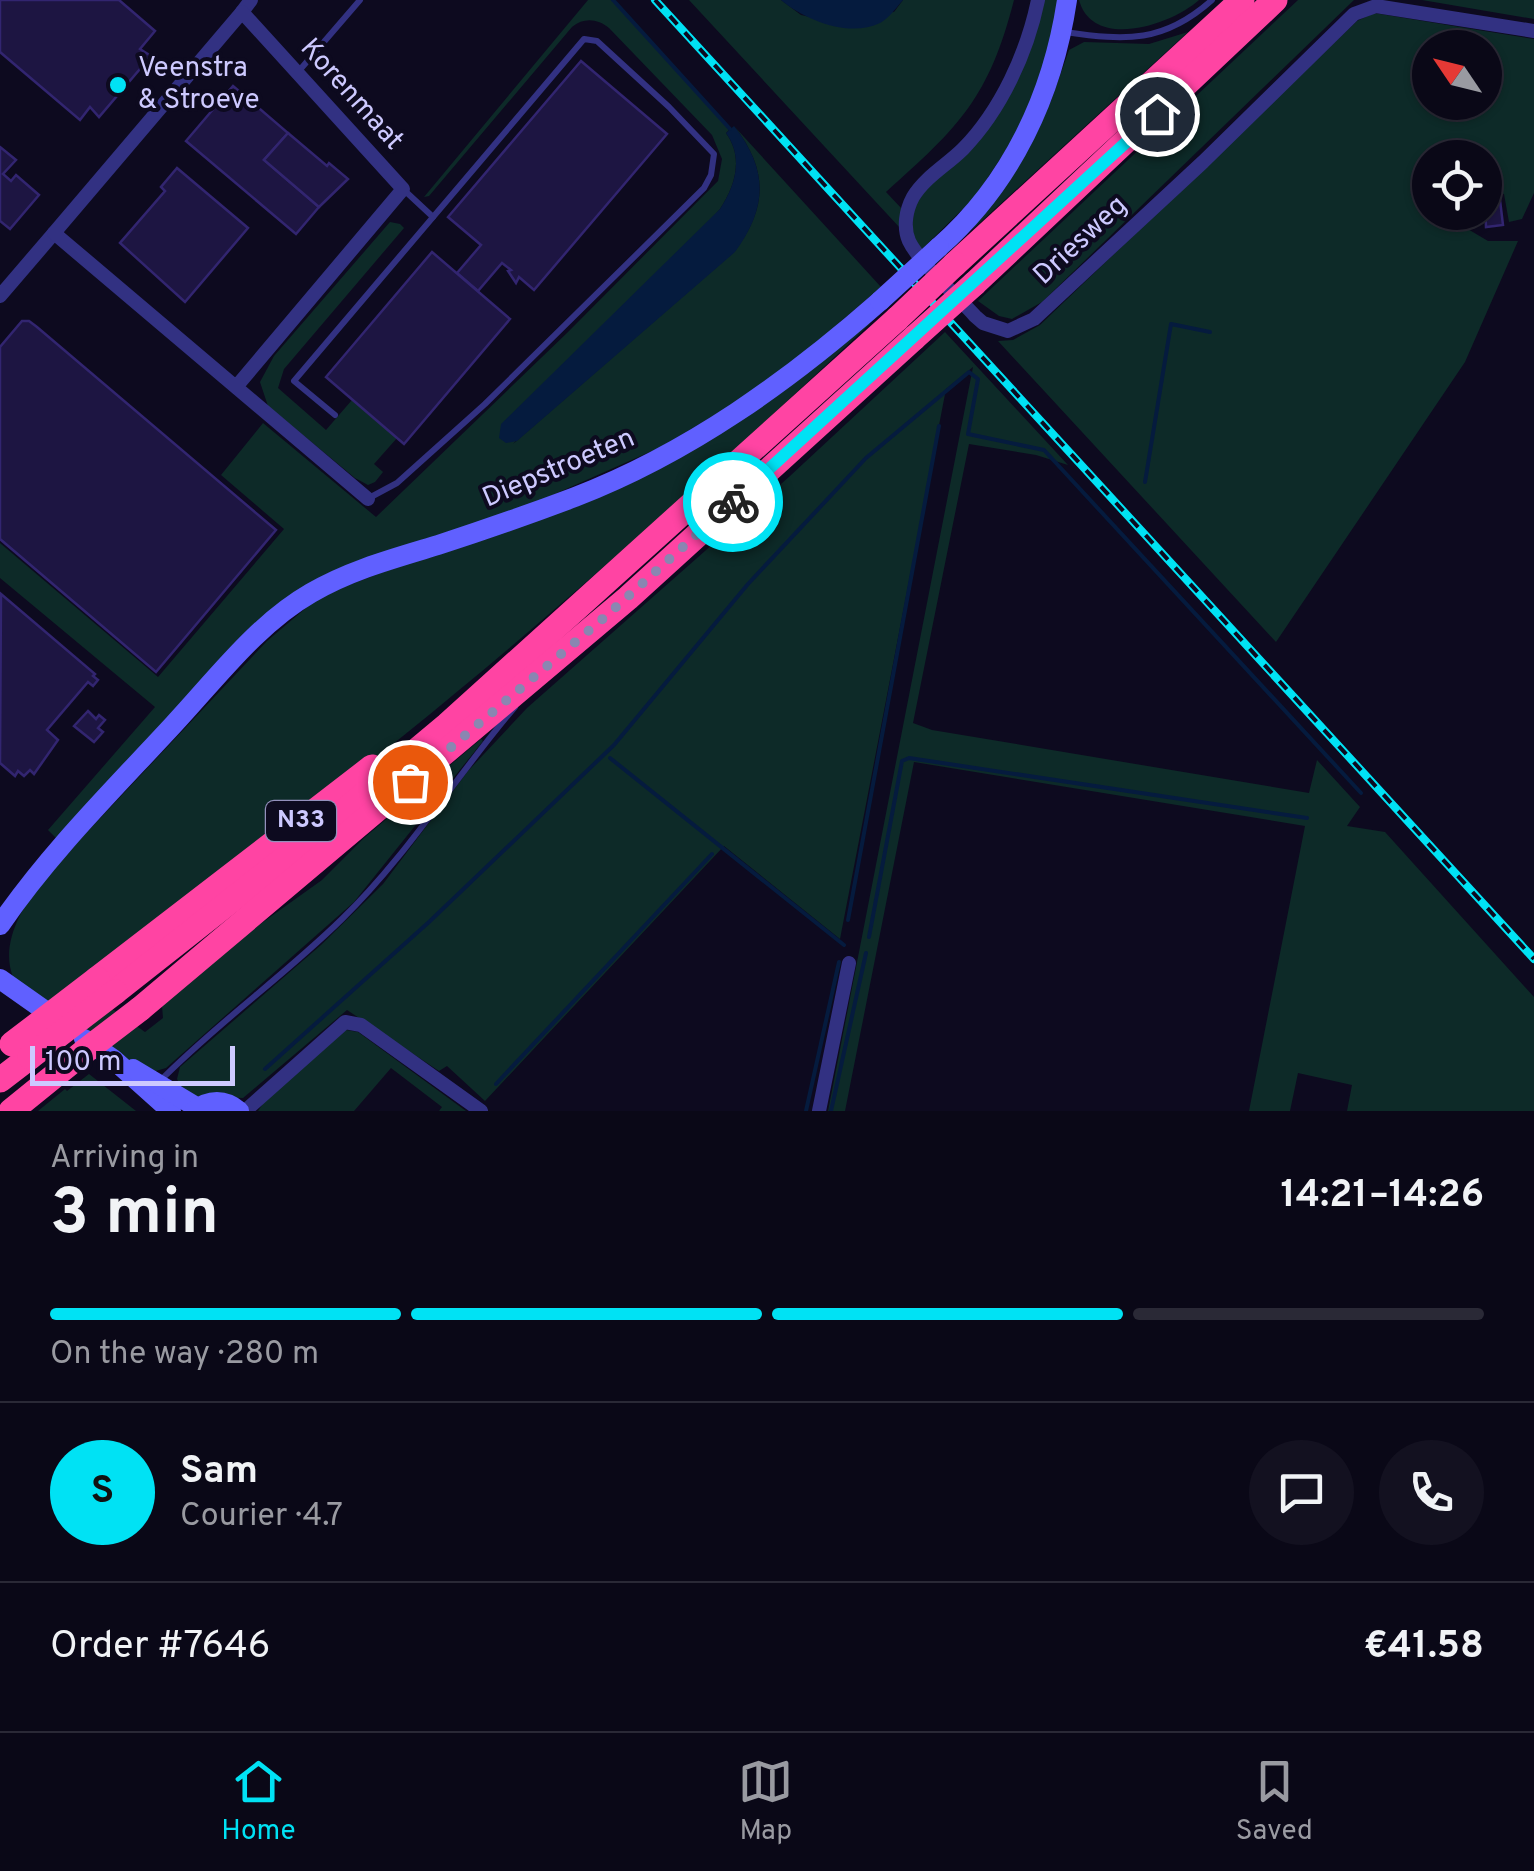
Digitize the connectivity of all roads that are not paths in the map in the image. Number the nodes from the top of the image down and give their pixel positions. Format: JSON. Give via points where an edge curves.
{"nodes":[{"id":1,"x":360,"y":0,"type":"edge"},
{"id":2,"x":1038,"y":0,"type":"edge"},
{"id":3,"x":1068,"y":0,"type":"edge"},
{"id":4,"x":1212,"y":0,"type":"edge"},
{"id":5,"x":1242,"y":0,"type":"edge"},
{"id":6,"x":1275,"y":0,"type":"edge"},
{"id":7,"x":246,"y":6,"type":"edge"},
{"id":8,"x":1063,"y":31,"type":"junction"},
{"id":9,"x":1534,"y":31,"type":"edge"},
{"id":10,"x":297,"y":72,"type":"junction"},
{"id":11,"x":403,"y":189,"type":"junction"},
{"id":12,"x":433,"y":216,"type":"junction"},
{"id":13,"x":54,"y":233,"type":"junction"},
{"id":14,"x":947,"y":256,"type":"junction"},
{"id":15,"x":5,"y":280,"type":"edge"},
{"id":16,"x":0,"y":296,"type":"edge"},
{"id":17,"x":888,"y":310,"type":"junction"},
{"id":18,"x":236,"y":387,"type":"junction"},
{"id":19,"x":335,"y":415,"type":"dead end"},
{"id":20,"x":368,"y":499,"type":"joint"},
{"id":21,"x":563,"y":654,"type":"junction"},
{"id":22,"x":0,"y":925,"type":"edge"},
{"id":23,"x":849,"y":963,"type":"dead end"},
{"id":24,"x":3,"y":979,"type":"edge"},
{"id":25,"x":14,"y":1051,"type":"edge"},
{"id":26,"x":58,"y":1077,"type":"junction"},
{"id":27,"x":0,"y":1080,"type":"edge"},
{"id":28,"x":154,"y":1087,"type":"junction"},
{"id":29,"x":196,"y":1109,"type":"edge"},
{"id":30,"x":10,"y":1111,"type":"edge"},
{"id":31,"x":24,"y":1111,"type":"edge"},
{"id":32,"x":171,"y":1111,"type":"edge"},
{"id":33,"x":242,"y":1111,"type":"edge"},
{"id":34,"x":481,"y":1111,"type":"edge"},
{"id":35,"x":819,"y":1111,"type":"edge"}],
"edges":[{"from":1,"to":10,"type":"lane"},
{"from":2,"to":9,"type":"street","name":"Driesweg","via":[[1014,72],[991,114],[920,187],[906,219],[910,244],[975,316],[1008,331],[1048,306],[1354,14],[1376,6]]},
{"from":3,"to":8,"type":"street"},
{"from":4,"to":8,"type":"lane","via":[[1174,27],[1139,38]]},
{"from":5,"to":14,"type":"highway"},
{"from":6,"to":21,"type":"highway","number":"N33","bridge":true,"via":[[974,284]]},
{"from":7,"to":10,"type":"street","name":"Korenmaat"},
{"from":7,"to":13,"type":"street","name":"Korenmaat"},
{"from":8,"to":14,"type":"street","via":[[1042,101],[1016,152]]},
{"from":10,"to":11,"type":"street","name":"Korenmaat"},
{"from":11,"to":12,"type":"lane"},
{"from":11,"to":18,"type":"street","name":"Korenmaat"},
{"from":12,"to":19,"type":"lane","via":[[294,381]]},
{"from":12,"to":20,"type":"lane","via":[[584,39],[597,42],[714,154],[711,175],[691,202],[485,404],[396,483]]},
{"from":13,"to":15,"type":"street","name":"Korenmaat"},
{"from":13,"to":18,"type":"street"},
{"from":14,"to":17,"type":"highway","bridge":true},
{"from":15,"to":16,"type":"street","name":"Korenmaat"},
{"from":17,"to":22,"type":"street","name":"Diepstroeten","via":[[738,413],[632,472],[311,592],[234,659],[62,845]]},
{"from":17,"to":25,"type":"highway","bridge":true,"via":[[510,667],[337,817]]},
{"from":18,"to":20,"type":"street"},
{"from":21,"to":26,"type":"highway","number":"N33","bridge":true},
{"from":21,"to":28,"type":"lane","via":[[342,920]]},
{"from":23,"to":35,"type":"street"},
{"from":24,"to":28,"type":"street"},
{"from":25,"to":27,"type":"highway"},
{"from":26,"to":30,"type":"highway"},
{"from":26,"to":31,"type":"highway"},
{"from":28,"to":29,"type":"street"},
{"from":28,"to":32,"type":"street"},
{"from":29,"to":33,"type":"street","via":[[218,1101]]},
{"from":33,"to":34,"type":"street","via":[[345,1022],[361,1025]]}]}
